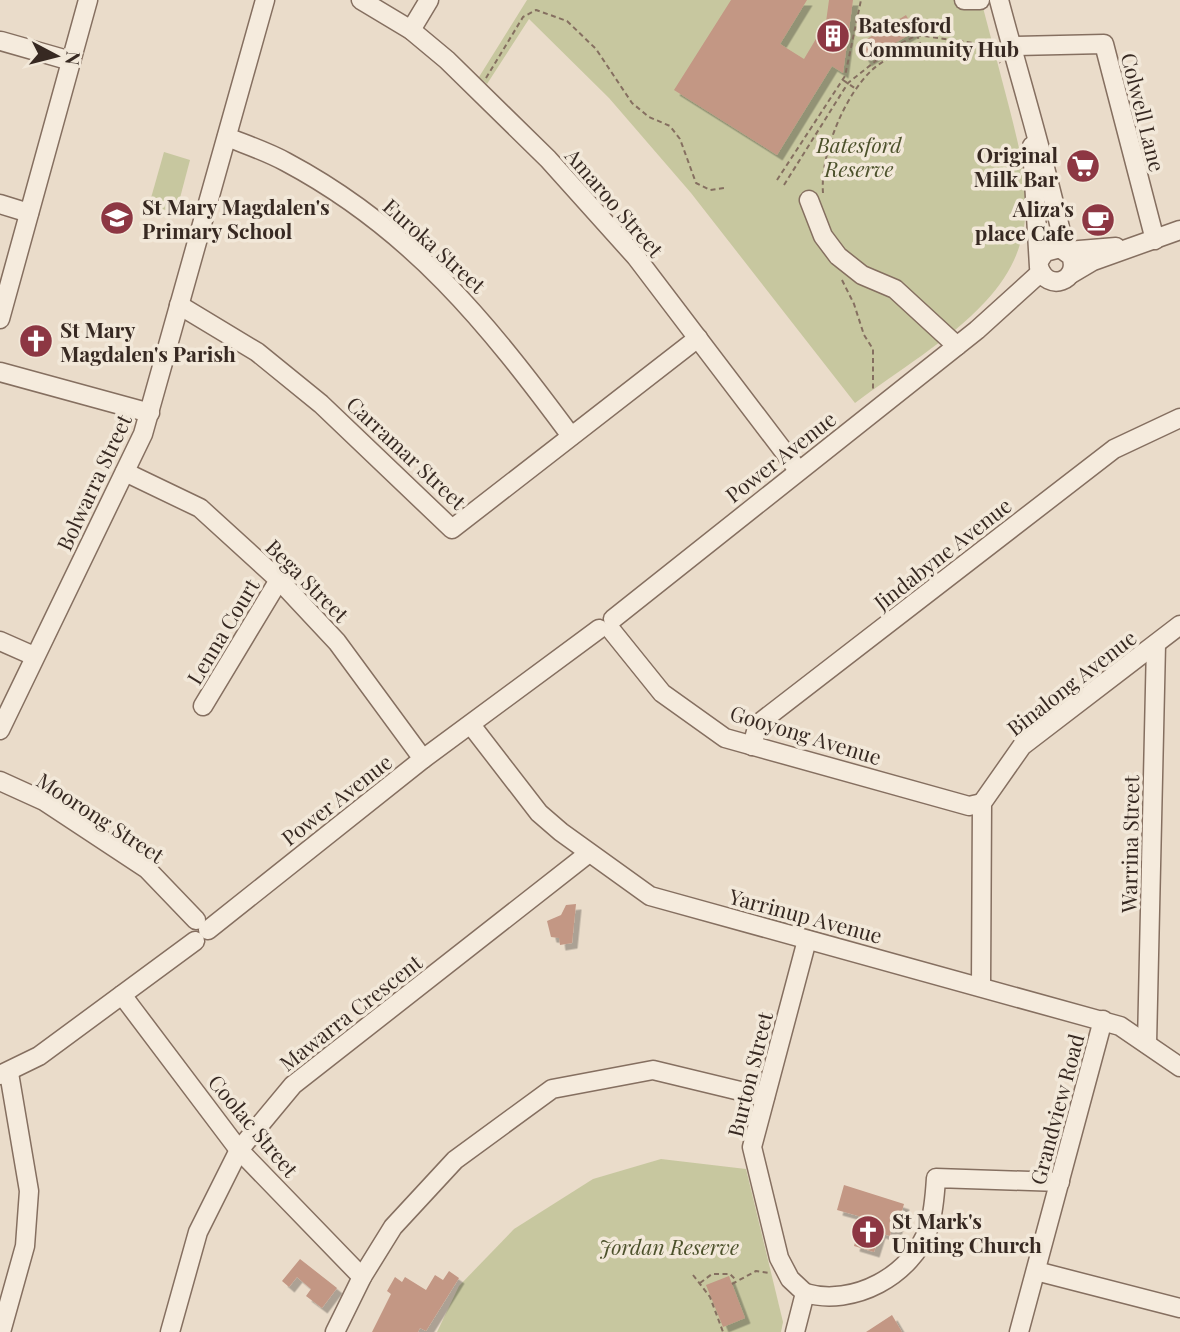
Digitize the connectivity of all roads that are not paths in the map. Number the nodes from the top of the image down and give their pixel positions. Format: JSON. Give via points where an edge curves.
{"nodes":[{"id":1,"x":88,"y":0,"type":"edge"},
{"id":2,"x":265,"y":0,"type":"edge"},
{"id":3,"x":361,"y":0,"type":"edge"},
{"id":4,"x":429,"y":0,"type":"edge"},
{"id":5,"x":964,"y":0,"type":"edge"},
{"id":6,"x":980,"y":0,"type":"edge"},
{"id":7,"x":999,"y":0,"type":"edge"},
{"id":8,"x":411,"y":30,"type":"junction"},
{"id":9,"x":1,"y":41,"type":"edge"},
{"id":10,"x":1013,"y":54,"type":"junction"},
{"id":11,"x":71,"y":61,"type":"junction"},
{"id":12,"x":1029,"y":118,"type":"junction"},
{"id":13,"x":227,"y":137,"type":"junction"},
{"id":14,"x":816,"y":198,"type":"road end"},
{"id":15,"x":0,"y":204,"type":"edge"},
{"id":16,"x":29,"y":213,"type":"junction"},
{"id":17,"x":1180,"y":230,"type":"edge"},
{"id":18,"x":1149,"y":242,"type":"junction"},
{"id":19,"x":1066,"y":251,"type":"junction"},
{"id":20,"x":1040,"y":267,"type":"junction"},
{"id":21,"x":1064,"y":278,"type":"junction"},
{"id":22,"x":179,"y":305,"type":"junction"},
{"id":23,"x":0,"y":319,"type":"edge"},
{"id":24,"x":977,"y":330,"type":"junction"},
{"id":25,"x":698,"y":338,"type":"junction"},
{"id":26,"x":957,"y":346,"type":"junction"},
{"id":27,"x":0,"y":372,"type":"edge"},
{"id":28,"x":150,"y":413,"type":"junction"},
{"id":29,"x":1180,"y":418,"type":"edge"},
{"id":30,"x":571,"y":436,"type":"junction"},
{"id":31,"x":798,"y":470,"type":"junction"},
{"id":32,"x":125,"y":472,"type":"junction"},
{"id":33,"x":279,"y":580,"type":"junction"},
{"id":34,"x":1180,"y":625,"type":"edge"},
{"id":35,"x":608,"y":626,"type":"junction"},
{"id":36,"x":0,"y":640,"type":"edge"},
{"id":37,"x":1156,"y":644,"type":"junction"},
{"id":38,"x":34,"y":656,"type":"junction"},
{"id":39,"x":203,"y":706,"type":"dead end"},
{"id":40,"x":471,"y":725,"type":"junction"},
{"id":41,"x":0,"y":730,"type":"edge"},
{"id":42,"x":752,"y":746,"type":"junction"},
{"id":43,"x":422,"y":759,"type":"junction"},
{"id":44,"x":0,"y":781,"type":"edge"},
{"id":45,"x":982,"y":803,"type":"junction"},
{"id":46,"x":589,"y":853,"type":"junction"},
{"id":47,"x":196,"y":929,"type":"junction"},
{"id":48,"x":807,"y":940,"type":"junction"},
{"id":49,"x":981,"y":985,"type":"junction"},
{"id":50,"x":122,"y":995,"type":"junction"},
{"id":51,"x":1103,"y":1020,"type":"junction"},
{"id":52,"x":1147,"y":1045,"type":"junction"},
{"id":53,"x":1180,"y":1067,"type":"edge"},
{"id":54,"x":5,"y":1074,"type":"edge"},
{"id":55,"x":765,"y":1097,"type":"junction"},
{"id":56,"x":239,"y":1150,"type":"junction"},
{"id":57,"x":1060,"y":1182,"type":"junction"},
{"id":58,"x":1036,"y":1271,"type":"junction"},
{"id":59,"x":362,"y":1277,"type":"junction"},
{"id":60,"x":8,"y":1278,"type":"edge"},
{"id":61,"x":805,"y":1293,"type":"junction"},
{"id":62,"x":1180,"y":1308,"type":"edge"},
{"id":63,"x":2,"y":1332,"type":"edge"},
{"id":64,"x":170,"y":1332,"type":"edge"},
{"id":65,"x":335,"y":1332,"type":"edge"},
{"id":66,"x":795,"y":1332,"type":"edge"},
{"id":67,"x":1019,"y":1332,"type":"edge"}],
"edges":[{"from":1,"to":11,"type":"street"},
{"from":2,"to":13,"type":"street","name":"Bolwarra Street"},
{"from":3,"to":8,"type":"street","name":"Amaroo Street"},
{"from":4,"to":8,"type":"street"},
{"from":5,"to":6,"type":"street"},
{"from":7,"to":10,"type":"street"},
{"from":8,"to":25,"type":"street","name":"Amaroo Street","via":[[548,159],[636,257]]},
{"from":9,"to":11,"type":"street"},
{"from":10,"to":12,"type":"street"},
{"from":10,"to":18,"type":"street","name":"Colwell Lane","via":[[1104,44]]},
{"from":11,"to":16,"type":"street"},
{"from":12,"to":19,"type":"street"},
{"from":12,"to":20,"type":"street"},
{"from":13,"to":22,"type":"street","name":"Bolwarra Street"},
{"from":13,"to":30,"type":"street","name":"Euroka Street","via":[[285,161],[398,237],[462,298]]},
{"from":14,"to":26,"type":"street","via":[[823,236],[848,264],[895,289]]},
{"from":15,"to":16,"type":"street"},
{"from":16,"to":23,"type":"street"},
{"from":17,"to":18,"type":"street","name":"Power Avenue"},
{"from":18,"to":19,"type":"street","name":"Power Avenue"},
{"from":18,"to":21,"type":"street","name":"Power Avenue","via":[[1093,261]]},
{"from":19,"to":20,"type":"street","via":[[1049,249]]},
{"from":19,"to":21,"type":"street","via":[[1073,262]]},
{"from":20,"to":21,"type":"street","via":[[1050,281]]},
{"from":20,"to":24,"type":"street","name":"Power Avenue"},
{"from":21,"to":24,"type":"street","name":"Power Avenue"},
{"from":22,"to":28,"type":"street","name":"Bolwarra Street"},
{"from":22,"to":30,"type":"street","name":"Carramar Street","via":[[257,352],[321,404],[452,529]]},
{"from":24,"to":26,"type":"street","name":"Power Avenue"},
{"from":25,"to":30,"type":"street","name":"Carramar Street"},
{"from":25,"to":31,"type":"street","name":"Amaroo Street"},
{"from":26,"to":31,"type":"street","name":"Power Avenue"},
{"from":27,"to":28,"type":"street"},
{"from":28,"to":32,"type":"street","name":"Bolwarra Street"},
{"from":29,"to":42,"type":"street","name":"Jindabyne Avenue","via":[[1114,449],[758,724]]},
{"from":31,"to":35,"type":"street","name":"Power Avenue"},
{"from":32,"to":33,"type":"street","name":"Bega Street","via":[[200,508]]},
{"from":32,"to":38,"type":"street","name":"Bolwarra Street"},
{"from":33,"to":39,"type":"street","name":"Lenna Court"},
{"from":33,"to":43,"type":"street","name":"Bega Street","via":[[337,642]]},
{"from":34,"to":37,"type":"street","name":"Binalong Avenue"},
{"from":35,"to":40,"type":"street","name":"Power Avenue"},
{"from":35,"to":42,"type":"street","name":"Gooyong Avenue","via":[[662,693],[726,738]]},
{"from":36,"to":38,"type":"street"},
{"from":37,"to":45,"type":"street","name":"Binalong Avenue","via":[[1022,746]]},
{"from":37,"to":52,"type":"street","name":"Warrina Street"},
{"from":38,"to":41,"type":"street","name":"Bolwarra Street"},
{"from":40,"to":43,"type":"street","name":"Power Avenue"},
{"from":40,"to":46,"type":"street","name":"Yarrinup Avenue","via":[[539,813]]},
{"from":42,"to":45,"type":"street","name":"Gooyong Avenue","via":[[969,806]]},
{"from":43,"to":47,"type":"street","name":"Power Avenue","via":[[236,906]]},
{"from":44,"to":47,"type":"street","name":"Moorong Street","via":[[44,801],[146,869]]},
{"from":45,"to":49,"type":"street"},
{"from":46,"to":48,"type":"street","name":"Yarrinup Avenue","via":[[650,896]]},
{"from":46,"to":56,"type":"street","name":"Mawarra Crescent","via":[[293,1085]]},
{"from":47,"to":50,"type":"street","name":"Power Avenue"},
{"from":48,"to":49,"type":"street","name":"Yarrinup Avenue"},
{"from":48,"to":55,"type":"street","name":"Burton Street"},
{"from":49,"to":51,"type":"street","name":"Yarrinup Avenue"},
{"from":50,"to":54,"type":"street","name":"Power Avenue","via":[[39,1056]]},
{"from":50,"to":56,"type":"street","name":"Coolac Street"},
{"from":51,"to":52,"type":"street","name":"Yarrinup Avenue","via":[[1121,1026]]},
{"from":51,"to":57,"type":"street","name":"Grandview Road"},
{"from":52,"to":53,"type":"street","name":"Yarrinup Avenue"},
{"from":54,"to":60,"type":"street","via":[[29,1191],[25,1246]]},
{"from":55,"to":59,"type":"street","via":[[653,1070],[552,1089],[455,1160],[393,1227]]},
{"from":55,"to":61,"type":"street","name":"Burton Street","via":[[752,1147],[783,1267]]},
{"from":56,"to":59,"type":"street","name":"Coolac Street"},
{"from":56,"to":64,"type":"street","name":"Mawarra Crescent","via":[[198,1232]]},
{"from":57,"to":58,"type":"street","name":"Grandview Road"},
{"from":57,"to":61,"type":"street","via":[[936,1178],[929,1228],[895,1272],[848,1296],[825,1298]]},
{"from":58,"to":62,"type":"street"},
{"from":58,"to":67,"type":"street","name":"Grandview Road"},
{"from":59,"to":65,"type":"street"},
{"from":60,"to":63,"type":"street"},
{"from":61,"to":66,"type":"street"}]}
